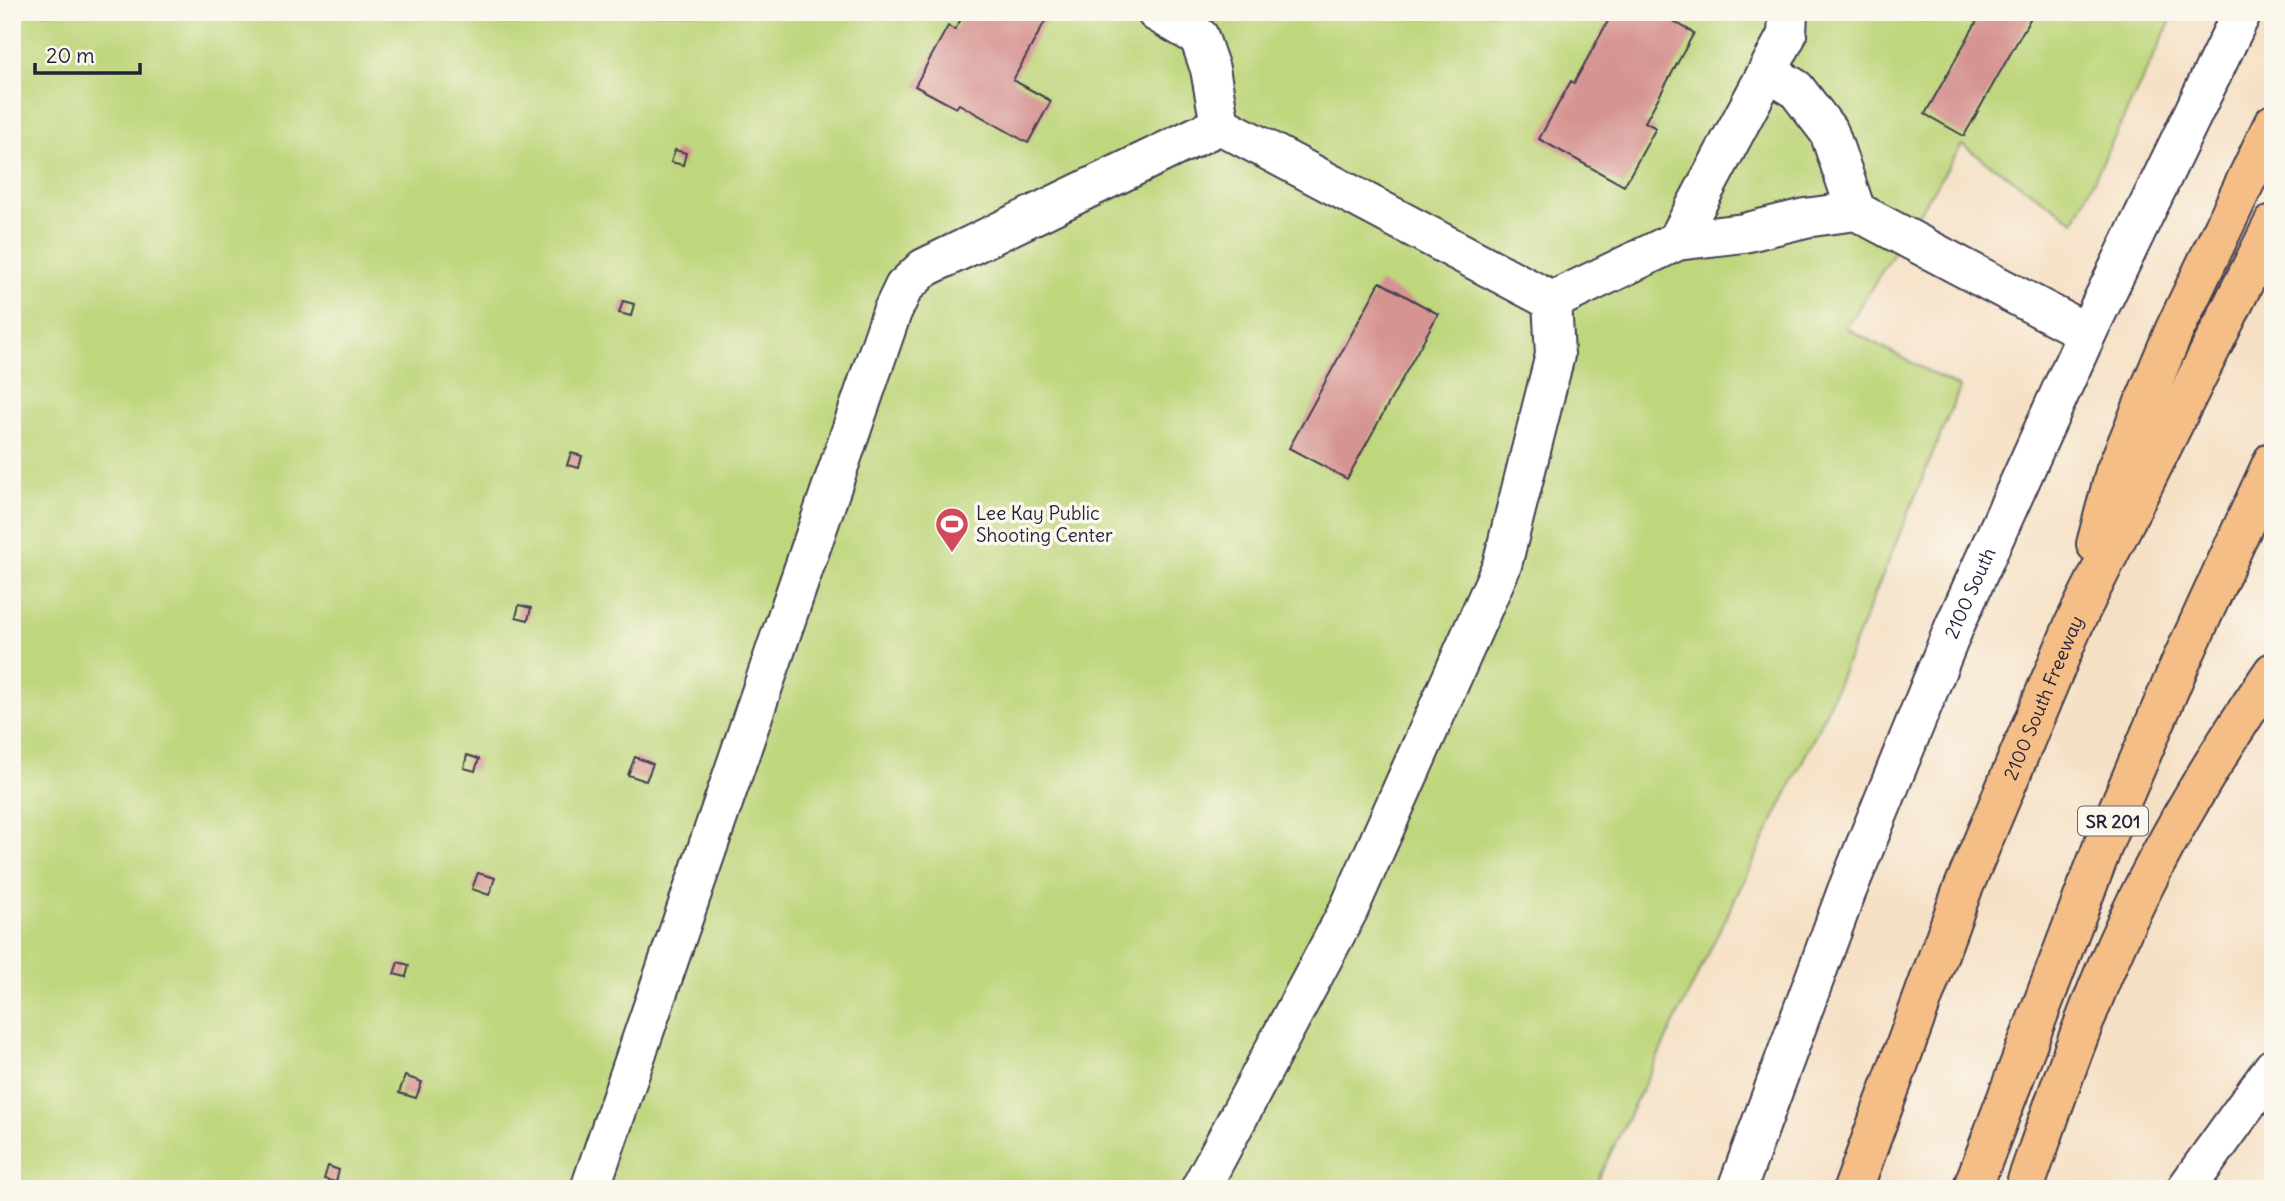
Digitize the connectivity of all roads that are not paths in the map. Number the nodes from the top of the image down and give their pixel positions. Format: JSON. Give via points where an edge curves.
{"nodes":[{"id":1,"x":1156,"y":12,"type":"edge"},
{"id":2,"x":1788,"y":12,"type":"edge"},
{"id":3,"x":2242,"y":12,"type":"edge"},
{"id":4,"x":1768,"y":72,"type":"junction"},
{"id":5,"x":2273,"y":124,"type":"edge"},
{"id":6,"x":1220,"y":125,"type":"junction"},
{"id":7,"x":1856,"y":211,"type":"junction"},
{"id":8,"x":2273,"y":224,"type":"edge"},
{"id":9,"x":1677,"y":241,"type":"junction"},
{"id":10,"x":1552,"y":301,"type":"junction"},
{"id":11,"x":2087,"y":333,"type":"junction"},
{"id":12,"x":2273,"y":461,"type":"edge"},
{"id":13,"x":2074,"y":624,"type":"junction"},
{"id":14,"x":2273,"y":673,"type":"edge"},
{"id":15,"x":2273,"y":1068,"type":"edge"},
{"id":16,"x":590,"y":1189,"type":"edge"},
{"id":17,"x":1200,"y":1189,"type":"edge"},
{"id":18,"x":1737,"y":1189,"type":"edge"},
{"id":19,"x":1853,"y":1189,"type":"edge"},
{"id":20,"x":1972,"y":1189,"type":"edge"},
{"id":21,"x":2024,"y":1189,"type":"edge"},
{"id":22,"x":2186,"y":1189,"type":"edge"}],
"edges":[{"from":1,"to":6,"type":"street","via":[[1199,37]]},
{"from":2,"to":4,"type":"street","via":[[1787,34]]},
{"from":3,"to":11,"type":"street","name":"2100 South"},
{"from":4,"to":7,"type":"street","via":[[1796,89],[1829,132]]},
{"from":4,"to":9,"type":"street"},
{"from":5,"to":13,"type":"highway","via":[[2174,331],[2115,472]]},
{"from":6,"to":10,"type":"street"},
{"from":6,"to":16,"type":"street","via":[[924,268],[897,299]]},
{"from":7,"to":9,"type":"street"},
{"from":7,"to":11,"type":"street"},
{"from":8,"to":13,"type":"highway","name":"2100 South Freeway"},
{"from":9,"to":10,"type":"street"},
{"from":10,"to":17,"type":"street","via":[[1556,355],[1502,565],[1348,911]]},
{"from":11,"to":18,"type":"street","name":"2100 South","via":[[1902,754]]},
{"from":12,"to":20,"type":"highway","number":"SR 201","via":[[2106,835]]},
{"from":13,"to":19,"type":"highway","name":"2100 South Freeway","via":[[1962,891]]},
{"from":14,"to":21,"type":"highway","via":[[2231,733],[2148,877],[2088,1011]]},
{"from":15,"to":22,"type":"street"}]}
